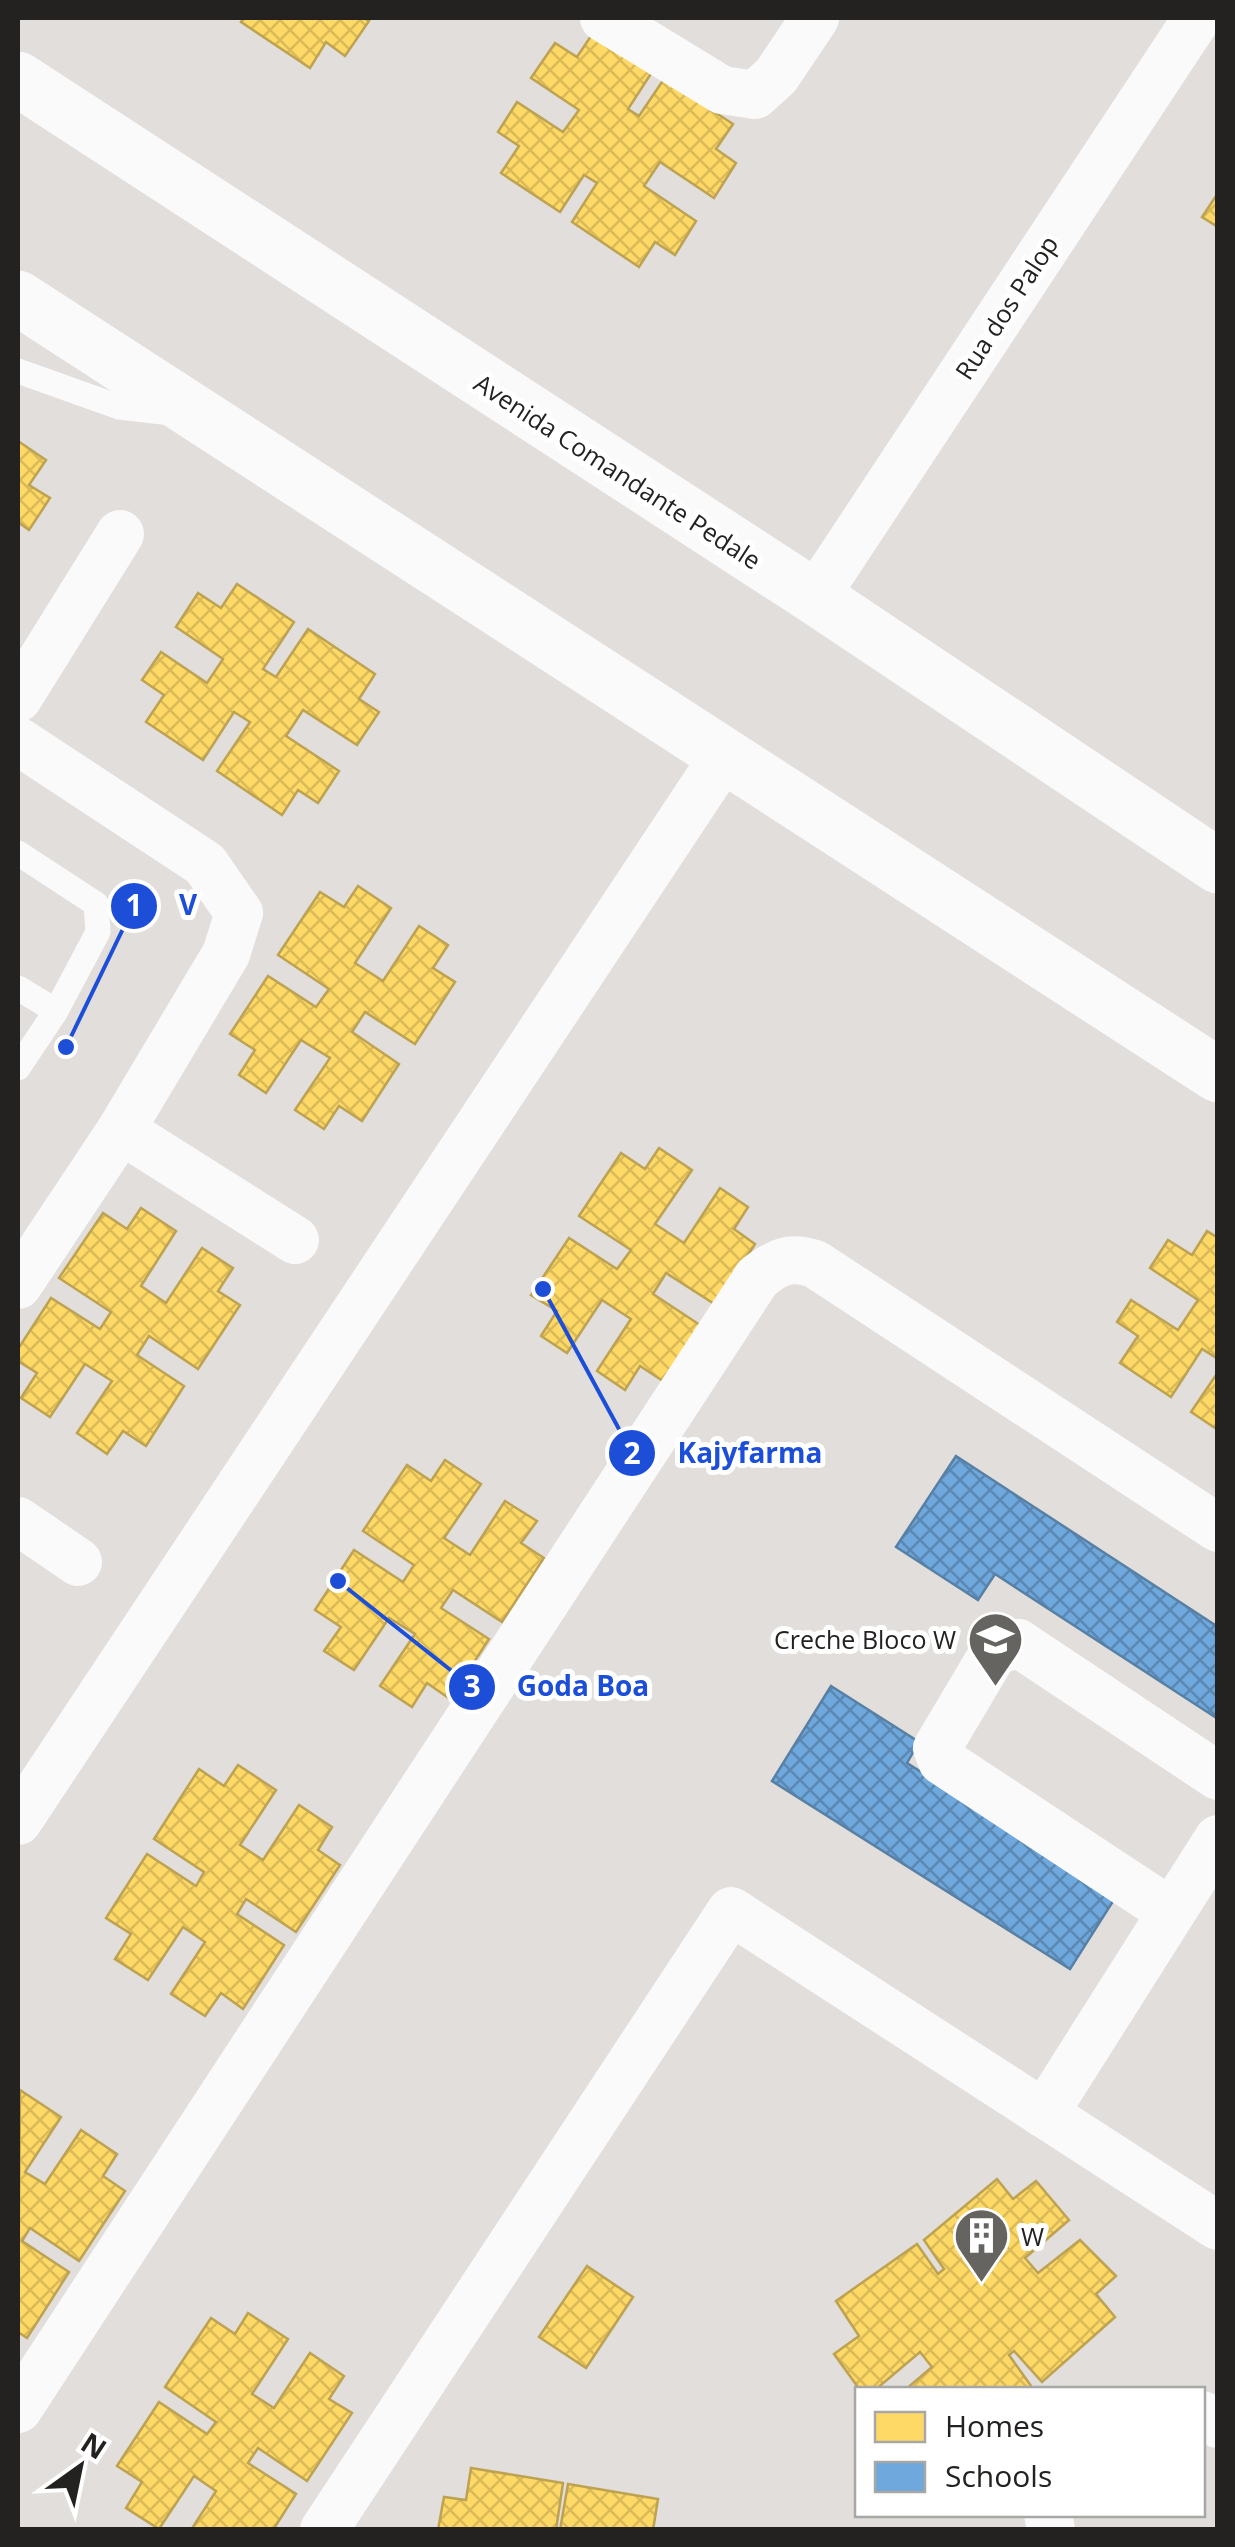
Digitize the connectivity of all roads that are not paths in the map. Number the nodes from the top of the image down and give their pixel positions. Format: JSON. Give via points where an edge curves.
{"nodes":[{"id":1,"x":604,"y":18,"type":"edge"},
{"id":2,"x":815,"y":18,"type":"edge"},
{"id":3,"x":1197,"y":18,"type":"edge"},
{"id":4,"x":18,"y":79,"type":"edge"},
{"id":5,"x":18,"y":298,"type":"edge"},
{"id":6,"x":18,"y":371,"type":"edge"},
{"id":7,"x":198,"y":416,"type":"junction"},
{"id":8,"x":120,"y":534,"type":"dead end"},
{"id":9,"x":815,"y":597,"type":"junction"},
{"id":10,"x":18,"y":698,"type":"edge"},
{"id":11,"x":18,"y":740,"type":"edge"},
{"id":12,"x":726,"y":753,"type":"junction"},
{"id":13,"x":18,"y":853,"type":"edge"},
{"id":14,"x":1218,"y":866,"type":"edge"},
{"id":15,"x":18,"y":988,"type":"edge"},
{"id":16,"x":56,"y":1011,"type":"junction"},
{"id":17,"x":18,"y":1068,"type":"edge"},
{"id":18,"x":1218,"y":1075,"type":"edge"},
{"id":19,"x":121,"y":1130,"type":"junction"},
{"id":20,"x":294,"y":1240,"type":"dead end"},
{"id":21,"x":18,"y":1285,"type":"edge"},
{"id":22,"x":18,"y":1521,"type":"edge"},
{"id":23,"x":1218,"y":1528,"type":"edge"},
{"id":24,"x":78,"y":1562,"type":"dead end"},
{"id":25,"x":1218,"y":1776,"type":"edge"},
{"id":26,"x":18,"y":1822,"type":"edge"},
{"id":27,"x":1218,"y":1839,"type":"edge"},
{"id":28,"x":1171,"y":1912,"type":"junction"},
{"id":29,"x":1044,"y":2114,"type":"junction"},
{"id":30,"x":1218,"y":2226,"type":"edge"},
{"id":31,"x":18,"y":2409,"type":"edge"},
{"id":32,"x":324,"y":2530,"type":"edge"}],
"edges":[{"from":1,"to":2,"type":"street","via":[[722,90],[755,95]]},
{"from":3,"to":9,"type":"street","name":"Rua dos Palop"},
{"from":4,"to":9,"type":"street","name":"Avenida Comandante Pedale"},
{"from":5,"to":7,"type":"street"},
{"from":6,"to":7,"type":"lane","via":[[119,407]]},
{"from":7,"to":12,"type":"street"},
{"from":8,"to":10,"type":"street"},
{"from":9,"to":14,"type":"street","name":"Avenida Comandante Pedale"},
{"from":11,"to":19,"type":"street","via":[[205,864],[239,914],[226,954]]},
{"from":12,"to":18,"type":"street"},
{"from":12,"to":26,"type":"street"},
{"from":13,"to":16,"type":"lane","via":[[96,904],[100,918]]},
{"from":15,"to":16,"type":"lane"},
{"from":16,"to":17,"type":"lane"},
{"from":19,"to":20,"type":"street"},
{"from":19,"to":21,"type":"street"},
{"from":22,"to":24,"type":"street"},
{"from":23,"to":31,"type":"street","via":[[816,1264],[785,1259],[771,1266],[757,1278]]},
{"from":25,"to":28,"type":"street","via":[[1018,1643],[994,1652],[937,1748],[942,1760]]},
{"from":27,"to":28,"type":"street"},
{"from":28,"to":29,"type":"street"},
{"from":29,"to":30,"type":"street"},
{"from":29,"to":32,"type":"street","via":[[731,1911]]}]}
